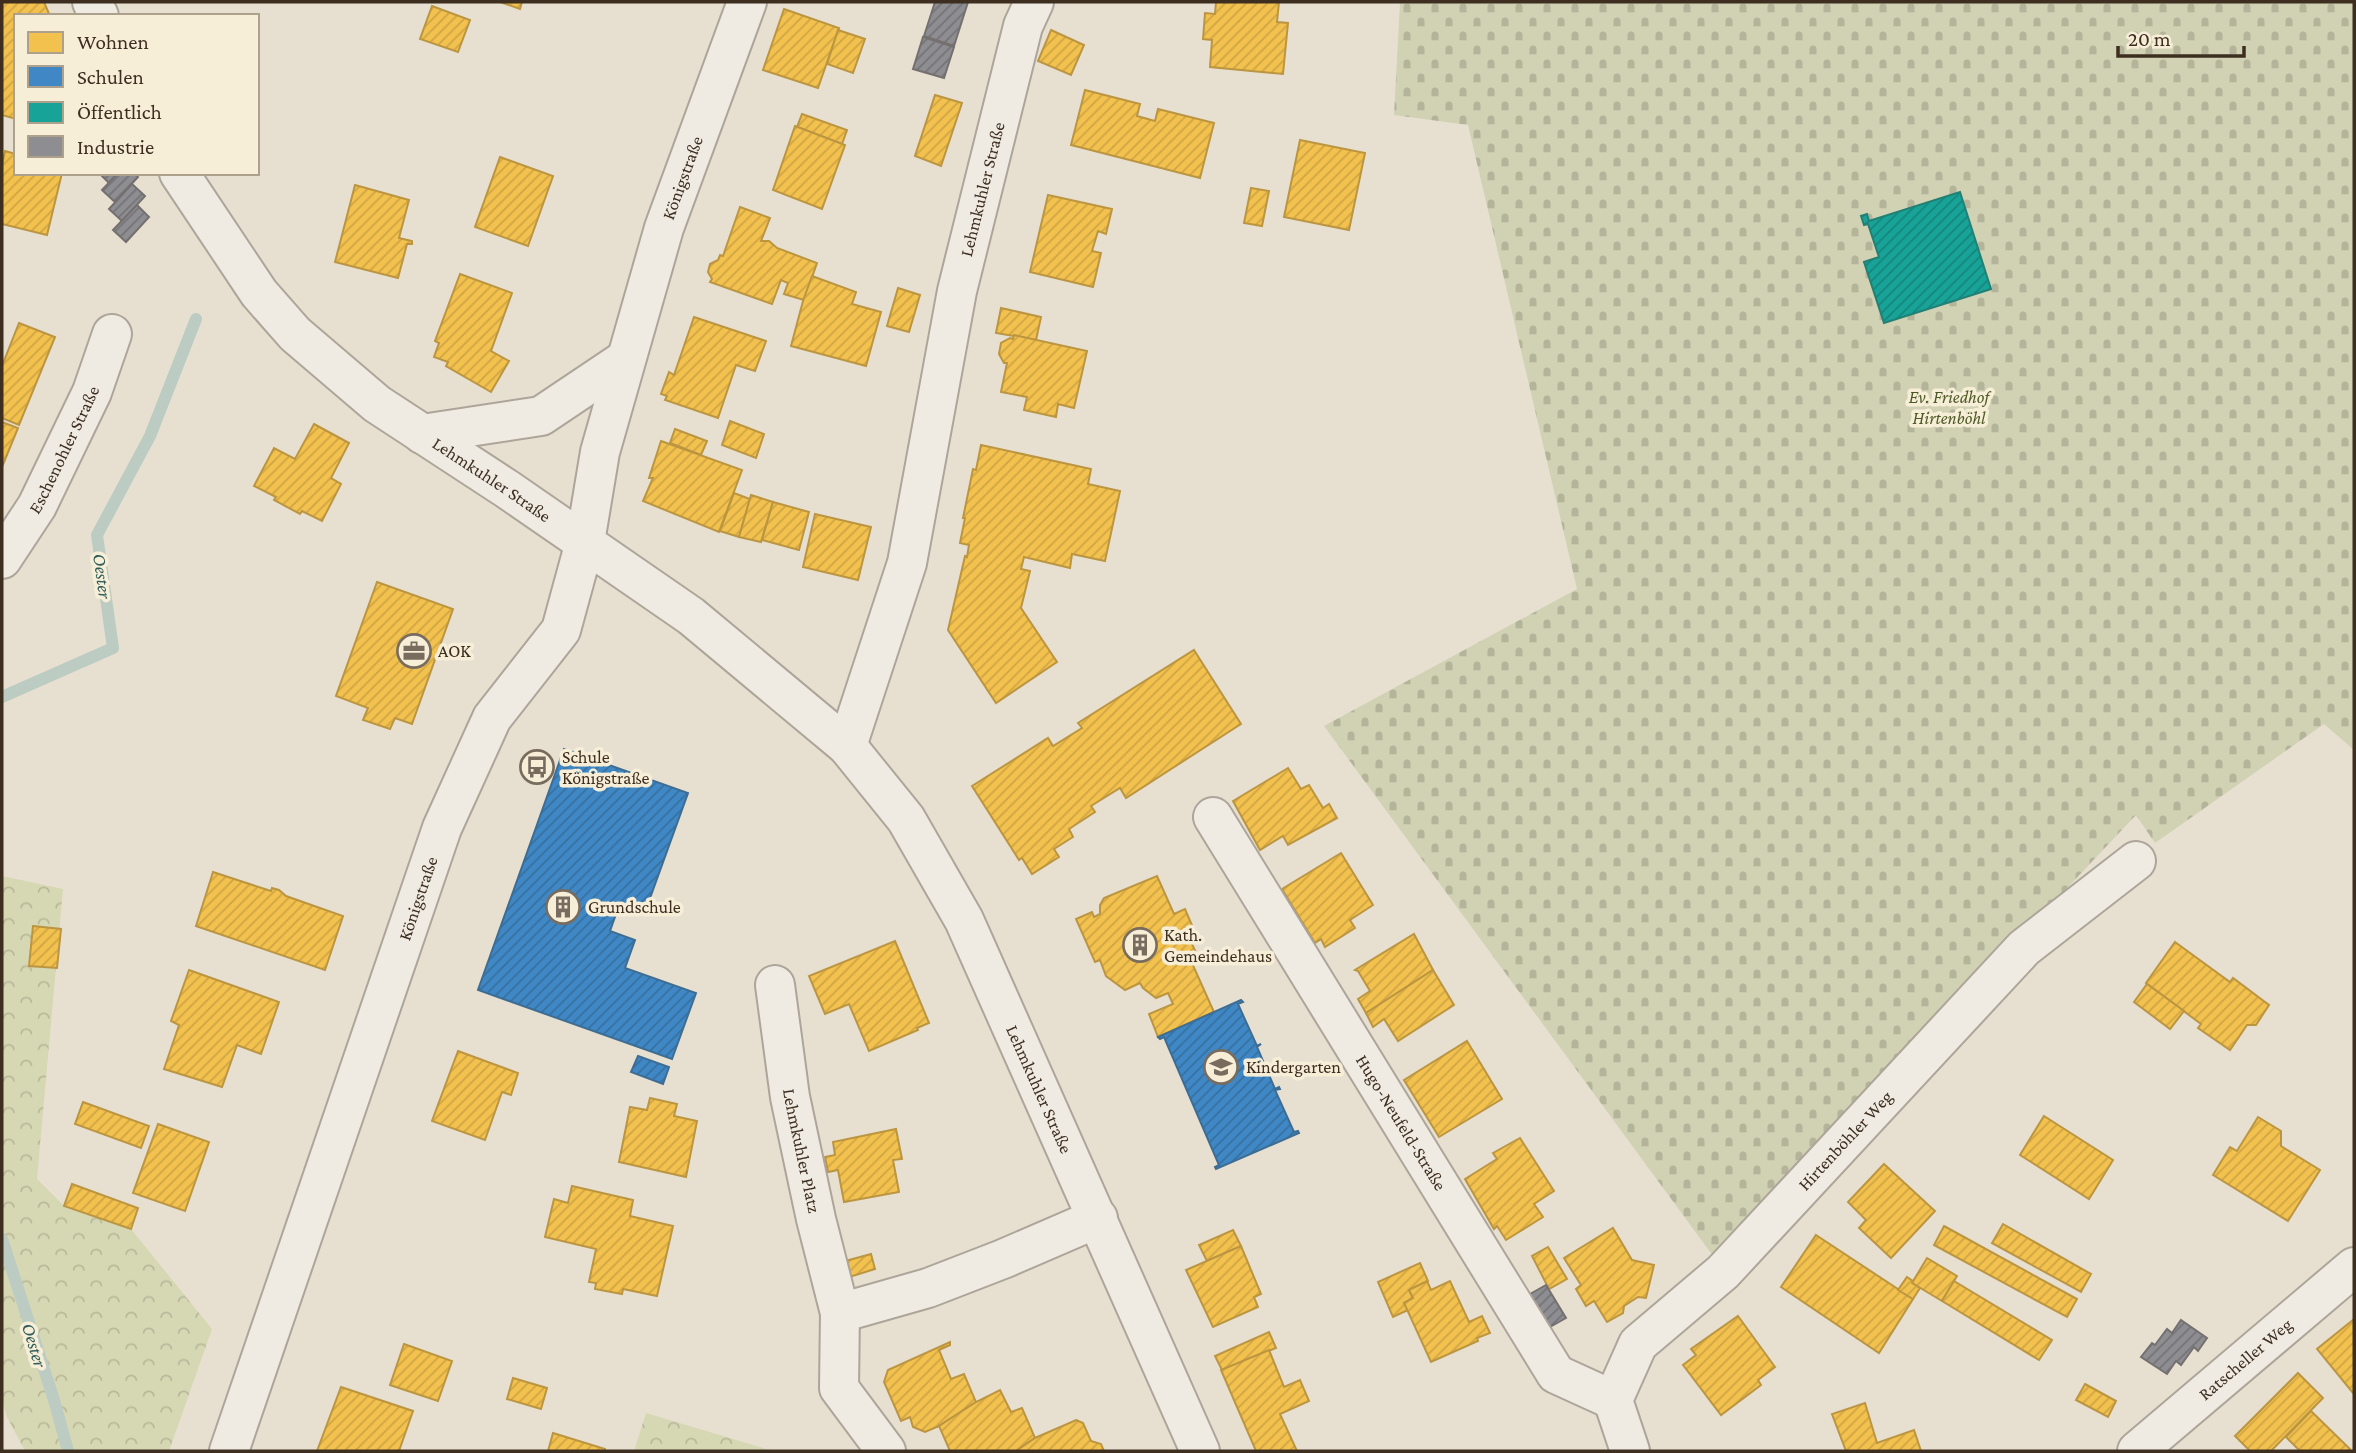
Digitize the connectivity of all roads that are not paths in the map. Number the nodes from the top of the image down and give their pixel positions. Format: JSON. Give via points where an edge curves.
{"nodes":[{"id":1,"x":747,"y":2,"type":"edge"},
{"id":2,"x":1034,"y":2,"type":"edge"},
{"id":3,"x":181,"y":175,"type":"edge"},
{"id":4,"x":112,"y":334,"type":"dead end"},
{"id":5,"x":626,"y":359,"type":"junction"},
{"id":6,"x":422,"y":434,"type":"junction"},
{"id":7,"x":585,"y":542,"type":"junction"},
{"id":8,"x":2,"y":559,"type":"edge"},
{"id":9,"x":847,"y":746,"type":"junction"},
{"id":10,"x":1213,"y":817,"type":"dead end"},
{"id":11,"x":2136,"y":860,"type":"dead end"},
{"id":12,"x":775,"y":985,"type":"dead end"},
{"id":13,"x":1097,"y":1218,"type":"junction"},
{"id":14,"x":2354,"y":1267,"type":"edge"},
{"id":15,"x":841,"y":1313,"type":"junction"},
{"id":16,"x":1613,"y":1401,"type":"junction"},
{"id":17,"x":229,"y":1451,"type":"edge"},
{"id":18,"x":886,"y":1451,"type":"edge"},
{"id":19,"x":1200,"y":1451,"type":"edge"},
{"id":20,"x":1630,"y":1451,"type":"edge"},
{"id":21,"x":2137,"y":1451,"type":"edge"}],
"edges":[{"from":1,"to":5,"type":"street","name":"Königstraße","via":[[664,228]]},
{"from":2,"to":9,"type":"street","name":"Lehmkuhler Straße","via":[[1023,26],[957,291],[908,563]]},
{"from":3,"to":6,"type":"street","name":"Lehmkuhler Straße","via":[[259,293],[295,334],[377,404]]},
{"from":4,"to":8,"type":"street","name":"Eschenohler Straße","via":[[92,391],[37,506]]},
{"from":5,"to":6,"type":"street","via":[[541,416]]},
{"from":5,"to":7,"type":"street","name":"Königstraße","via":[[600,452]]},
{"from":6,"to":7,"type":"street","name":"Lehmkuhler Straße"},
{"from":7,"to":9,"type":"street","name":"Lehmkuhler Straße","via":[[691,616]]},
{"from":7,"to":17,"type":"street","name":"Königstraße","via":[[561,631],[492,718],[442,828]]},
{"from":9,"to":13,"type":"street","name":"Lehmkuhler Straße","via":[[906,819],[964,920]]},
{"from":10,"to":16,"type":"street","name":"Hugo-Neufeld-Straße","via":[[1556,1374]]},
{"from":11,"to":16,"type":"street","name":"Hirtenböhler Weg","via":[[2024,948],[1723,1272],[1638,1344]]},
{"from":12,"to":15,"type":"street","name":"Lehmkuhler Platz","via":[[790,1097]]},
{"from":13,"to":15,"type":"street","via":[[928,1288]]},
{"from":13,"to":19,"type":"street","name":"Lehmkuhler Straße"},
{"from":14,"to":21,"type":"street","name":"Ratscheller Weg"},
{"from":15,"to":18,"type":"street","name":"Lehmkuhler Platz","via":[[839,1388]]},
{"from":16,"to":20,"type":"street"}]}
